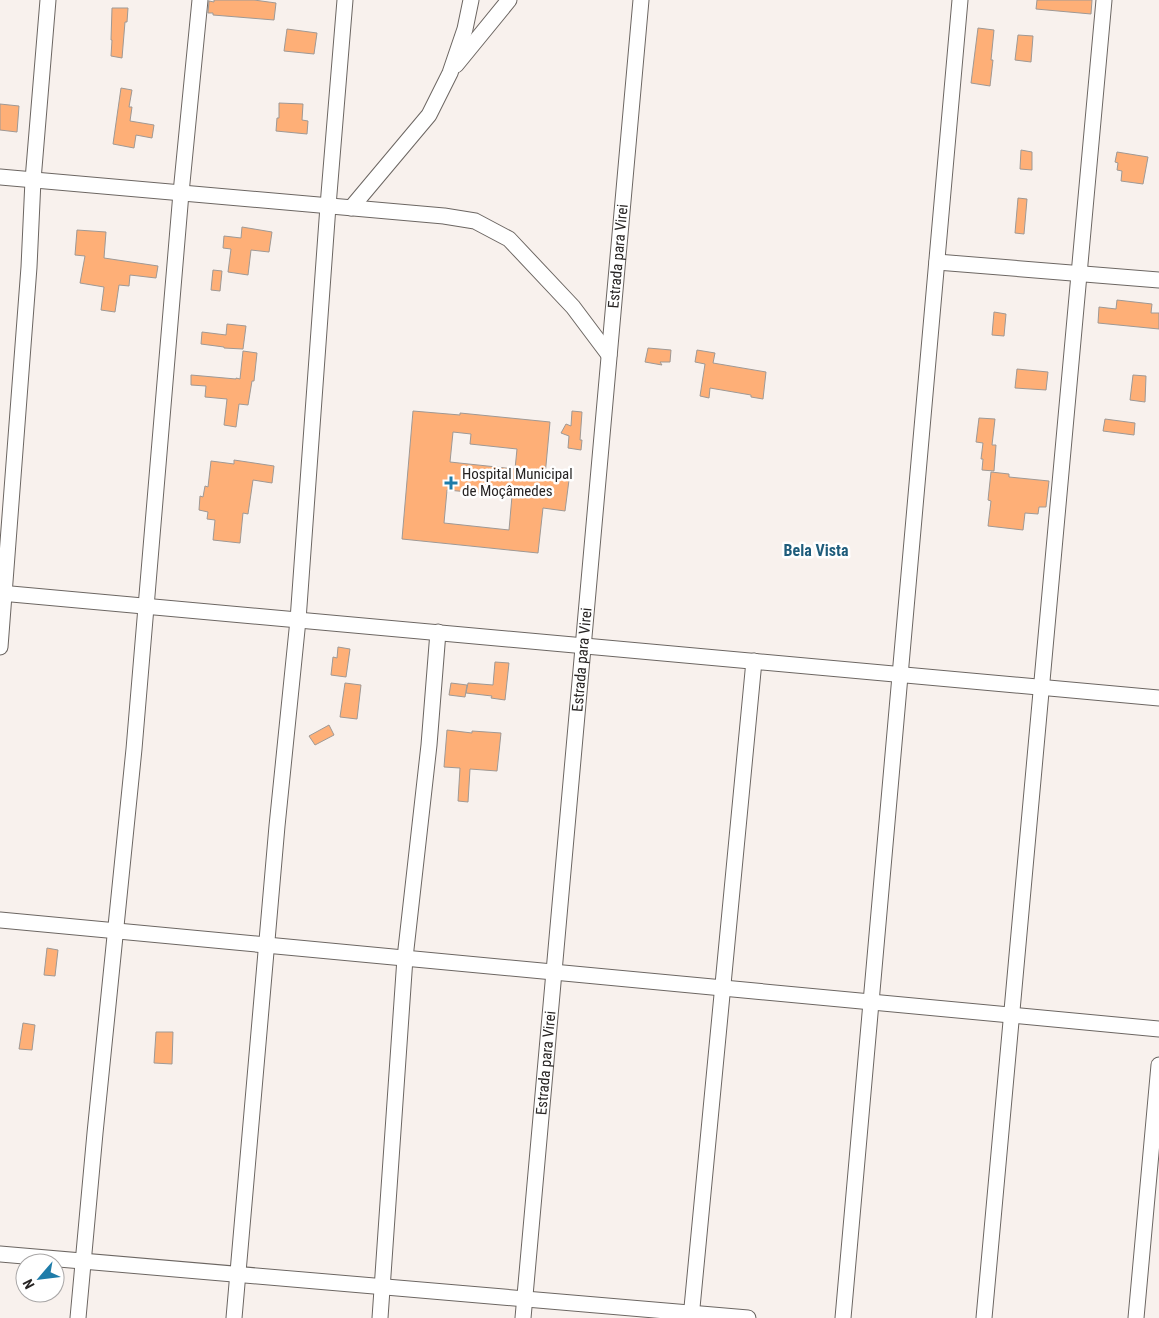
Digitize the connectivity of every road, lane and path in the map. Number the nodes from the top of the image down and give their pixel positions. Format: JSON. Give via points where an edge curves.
{"nodes":[{"id":1,"x":48,"y":0,"type":"edge"},
{"id":2,"x":200,"y":0,"type":"edge"},
{"id":3,"x":345,"y":0,"type":"edge"},
{"id":4,"x":471,"y":0,"type":"edge"},
{"id":5,"x":509,"y":0,"type":"edge"},
{"id":6,"x":641,"y":0,"type":"edge"},
{"id":7,"x":960,"y":0,"type":"edge"},
{"id":8,"x":1104,"y":0,"type":"edge"},
{"id":9,"x":450,"y":73,"type":"junction"},
{"id":10,"x":0,"y":176,"type":"edge"},
{"id":11,"x":33,"y":180,"type":"junction"},
{"id":12,"x":181,"y":193,"type":"junction"},
{"id":13,"x":328,"y":206,"type":"junction"},
{"id":14,"x":351,"y":208,"type":"junction"},
{"id":15,"x":937,"y":262,"type":"junction"},
{"id":16,"x":1079,"y":274,"type":"junction"},
{"id":17,"x":1159,"y":280,"type":"edge"},
{"id":18,"x":609,"y":355,"type":"junction"},
{"id":19,"x":2,"y":593,"type":"edge"},
{"id":20,"x":145,"y":606,"type":"junction"},
{"id":21,"x":298,"y":620,"type":"junction"},
{"id":22,"x":438,"y":632,"type":"junction"},
{"id":23,"x":583,"y":646,"type":"junction"},
{"id":24,"x":0,"y":647,"type":"edge"},
{"id":25,"x":754,"y":661,"type":"junction"},
{"id":26,"x":900,"y":674,"type":"junction"},
{"id":27,"x":1041,"y":687,"type":"junction"},
{"id":28,"x":1159,"y":698,"type":"edge"},
{"id":29,"x":0,"y":920,"type":"edge"},
{"id":30,"x":116,"y":931,"type":"junction"},
{"id":31,"x":267,"y":945,"type":"junction"},
{"id":32,"x":405,"y":958,"type":"junction"},
{"id":33,"x":554,"y":972,"type":"junction"},
{"id":34,"x":723,"y":988,"type":"junction"},
{"id":35,"x":871,"y":1002,"type":"junction"},
{"id":36,"x":1012,"y":1015,"type":"junction"},
{"id":37,"x":1159,"y":1028,"type":"edge"},
{"id":38,"x":1159,"y":1065,"type":"edge"},
{"id":39,"x":0,"y":1254,"type":"edge"},
{"id":40,"x":84,"y":1261,"type":"junction"},
{"id":41,"x":238,"y":1274,"type":"junction"},
{"id":42,"x":383,"y":1287,"type":"junction"},
{"id":43,"x":525,"y":1299,"type":"junction"},
{"id":44,"x":691,"y":1316,"type":"edge"},
{"id":45,"x":78,"y":1318,"type":"edge"},
{"id":46,"x":234,"y":1318,"type":"edge"},
{"id":47,"x":380,"y":1318,"type":"edge"},
{"id":48,"x":523,"y":1318,"type":"edge"},
{"id":49,"x":748,"y":1318,"type":"edge"},
{"id":50,"x":843,"y":1318,"type":"edge"},
{"id":51,"x":984,"y":1318,"type":"edge"},
{"id":52,"x":1136,"y":1318,"type":"edge"}],
"edges":[{"from":1,"to":11,"type":"street"},
{"from":2,"to":12,"type":"street"},
{"from":3,"to":13,"type":"street"},
{"from":4,"to":9,"type":"street"},
{"from":5,"to":9,"type":"street"},
{"from":6,"to":18,"type":"street","name":"Estrada para Virei"},
{"from":7,"to":15,"type":"street"},
{"from":8,"to":16,"type":"street"},
{"from":9,"to":14,"type":"street","via":[[429,115]]},
{"from":10,"to":11,"type":"street"},
{"from":11,"to":12,"type":"street"},
{"from":11,"to":19,"type":"street","via":[[29,267]]},
{"from":12,"to":13,"type":"street"},
{"from":12,"to":20,"type":"street"},
{"from":13,"to":14,"type":"street"},
{"from":13,"to":21,"type":"street"},
{"from":14,"to":18,"type":"street","via":[[475,221],[509,239],[573,307]]},
{"from":15,"to":16,"type":"street"},
{"from":15,"to":26,"type":"street"},
{"from":16,"to":17,"type":"street"},
{"from":16,"to":27,"type":"street"},
{"from":18,"to":23,"type":"street","name":"Estrada para Virei"},
{"from":19,"to":20,"type":"street"},
{"from":19,"to":24,"type":"street"},
{"from":20,"to":21,"type":"street"},
{"from":20,"to":30,"type":"street"},
{"from":21,"to":22,"type":"street"},
{"from":21,"to":31,"type":"street"},
{"from":22,"to":23,"type":"street"},
{"from":22,"to":32,"type":"street"},
{"from":23,"to":25,"type":"street"},
{"from":23,"to":33,"type":"street","name":"Estrada para Virei"},
{"from":25,"to":26,"type":"street"},
{"from":25,"to":34,"type":"street"},
{"from":26,"to":27,"type":"street"},
{"from":26,"to":35,"type":"street"},
{"from":27,"to":28,"type":"street"},
{"from":27,"to":36,"type":"street"},
{"from":29,"to":30,"type":"street"},
{"from":30,"to":31,"type":"street"},
{"from":30,"to":40,"type":"street"},
{"from":31,"to":32,"type":"street"},
{"from":31,"to":41,"type":"street"},
{"from":32,"to":33,"type":"street"},
{"from":32,"to":42,"type":"street"},
{"from":33,"to":34,"type":"street"},
{"from":33,"to":43,"type":"street","name":"Estrada para Virei"},
{"from":34,"to":35,"type":"street"},
{"from":34,"to":44,"type":"street"},
{"from":35,"to":36,"type":"street"},
{"from":35,"to":50,"type":"street"},
{"from":36,"to":37,"type":"street"},
{"from":36,"to":51,"type":"street"},
{"from":38,"to":52,"type":"street"},
{"from":39,"to":40,"type":"street"},
{"from":40,"to":41,"type":"street"},
{"from":40,"to":45,"type":"street"},
{"from":41,"to":42,"type":"street"},
{"from":41,"to":46,"type":"street"},
{"from":42,"to":43,"type":"street"},
{"from":42,"to":47,"type":"street"},
{"from":43,"to":44,"type":"street"},
{"from":43,"to":48,"type":"street","name":"Estrada para Virei"},
{"from":44,"to":49,"type":"street"}]}
